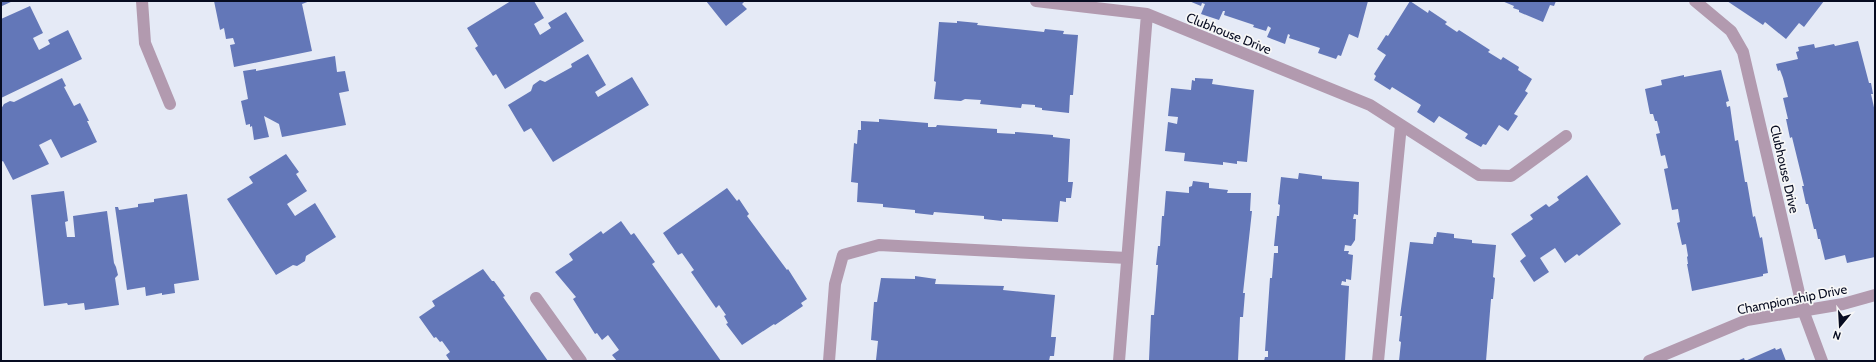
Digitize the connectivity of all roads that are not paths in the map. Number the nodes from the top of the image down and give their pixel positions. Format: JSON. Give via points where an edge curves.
{"nodes":[{"id":1,"x":142,"y":1,"type":"edge"},
{"id":2,"x":1036,"y":1,"type":"edge"},
{"id":3,"x":1695,"y":1,"type":"edge"},
{"id":4,"x":1147,"y":14,"type":"junction"},
{"id":5,"x":170,"y":104,"type":"dead end"},
{"id":6,"x":1401,"y":125,"type":"junction"},
{"id":7,"x":1566,"y":136,"type":"dead end"},
{"id":8,"x":1127,"y":258,"type":"junction"},
{"id":9,"x":1875,"y":295,"type":"edge"},
{"id":10,"x":536,"y":298,"type":"dead end"},
{"id":11,"x":1803,"y":310,"type":"junction"},
{"id":12,"x":581,"y":361,"type":"edge"},
{"id":13,"x":829,"y":361,"type":"edge"},
{"id":14,"x":1119,"y":361,"type":"edge"},
{"id":15,"x":1378,"y":361,"type":"edge"},
{"id":16,"x":1649,"y":361,"type":"edge"},
{"id":17,"x":1822,"y":361,"type":"edge"}],
"edges":[{"from":1,"to":5,"type":"street","via":[[145,43]]},
{"from":2,"to":4,"type":"street","name":"Clubhouse Drive"},
{"from":3,"to":11,"type":"street","name":"Clubhouse Drive","via":[[1731,31],[1743,52]]},
{"from":4,"to":6,"type":"street","name":"Clubhouse Drive","via":[[1370,105]]},
{"from":4,"to":8,"type":"street"},
{"from":6,"to":7,"type":"street","name":"Clubhouse Drive","via":[[1479,175],[1511,176]]},
{"from":6,"to":15,"type":"street"},
{"from":8,"to":13,"type":"street","via":[[879,246],[843,255],[835,284]]},
{"from":8,"to":14,"type":"street"},
{"from":9,"to":11,"type":"street","name":"Championship Drive","via":[[1843,304]]},
{"from":10,"to":12,"type":"street"},
{"from":11,"to":16,"type":"street","name":"Championship Drive","via":[[1747,320]]},
{"from":11,"to":17,"type":"street","name":"Clubhouse Drive"}]}
